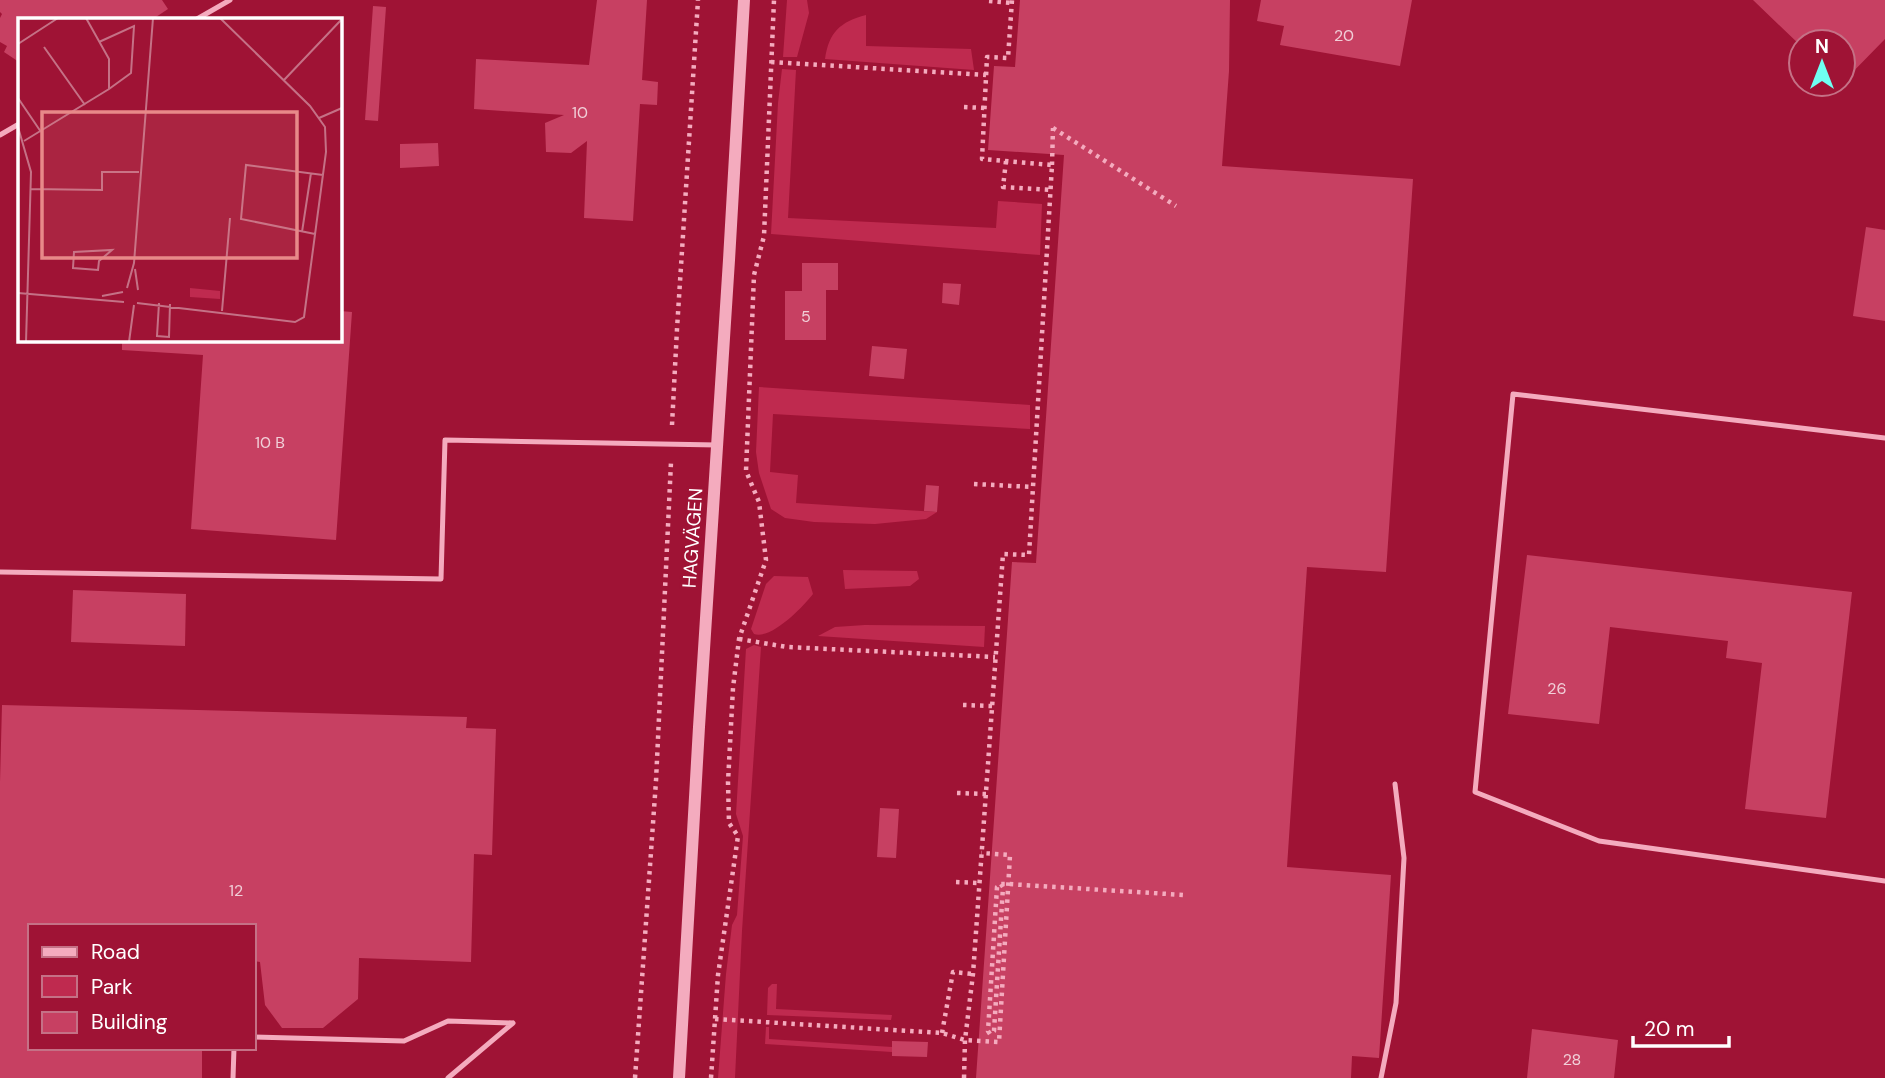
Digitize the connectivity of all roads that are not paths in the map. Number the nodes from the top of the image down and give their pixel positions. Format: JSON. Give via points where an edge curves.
{"nodes":[{"id":1,"x":230,"y":0,"type":"edge"},
{"id":2,"x":744,"y":0,"type":"edge"},
{"id":3,"x":199,"y":18,"type":"edge"},
{"id":4,"x":18,"y":125,"type":"edge"},
{"id":5,"x":0,"y":135,"type":"edge"},
{"id":6,"x":1885,"y":438,"type":"edge"},
{"id":7,"x":717,"y":445,"type":"junction"},
{"id":8,"x":0,"y":572,"type":"edge"},
{"id":9,"x":1395,"y":784,"type":"dead end"},
{"id":10,"x":1885,"y":881,"type":"edge"},
{"id":11,"x":256,"y":1037,"type":"edge"},
{"id":12,"x":234,"y":1050,"type":"edge"},
{"id":13,"x":233,"y":1078,"type":"edge"},
{"id":14,"x":447,"y":1078,"type":"edge"},
{"id":15,"x":679,"y":1078,"type":"edge"},
{"id":16,"x":1381,"y":1078,"type":"edge"}],
"edges":[{"from":1,"to":3,"type":"lane"},
{"from":2,"to":7,"type":"street","name":"HAGVÄGEN"},
{"from":4,"to":5,"type":"lane"},
{"from":6,"to":10,"type":"lane","via":[[1513,394],[1475,792],[1599,841]]},
{"from":7,"to":8,"type":"lane","via":[[445,440],[441,579]]},
{"from":7,"to":15,"type":"street","name":"HAGVÄGEN"},
{"from":9,"to":16,"type":"lane","via":[[1404,858],[1396,1003]]},
{"from":11,"to":14,"type":"lane","via":[[404,1041],[448,1021],[513,1023]]},
{"from":12,"to":13,"type":"lane"}]}
